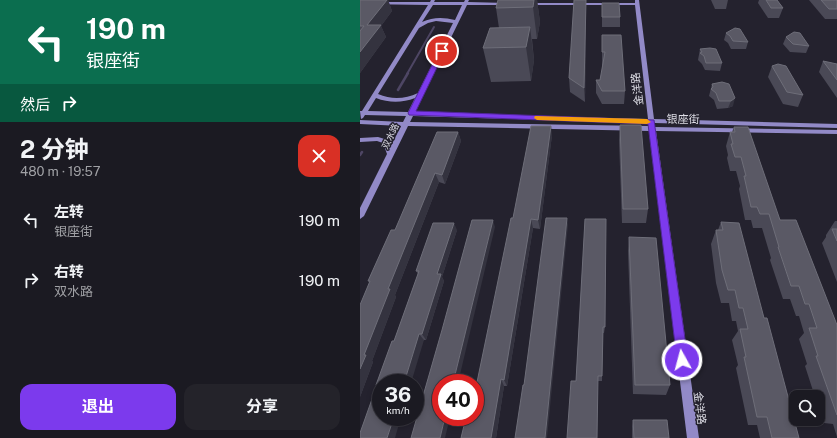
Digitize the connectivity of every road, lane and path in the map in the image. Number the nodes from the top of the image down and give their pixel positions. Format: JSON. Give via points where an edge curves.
{"nodes":[{"id":1,"x":433,"y":1,"type":"edge"},
{"id":2,"x":466,"y":1,"type":"edge"},
{"id":3,"x":513,"y":2,"type":"edge"},
{"id":4,"x":520,"y":2,"type":"edge"},
{"id":5,"x":637,"y":2,"type":"edge"},
{"id":6,"x":360,"y":3,"type":"edge"},
{"id":7,"x":456,"y":22,"type":"junction"},
{"id":8,"x":415,"y":28,"type":"junction"},
{"id":9,"x":422,"y":94,"type":"junction"},
{"id":10,"x":374,"y":95,"type":"junction"},
{"id":11,"x":412,"y":113,"type":"junction"},
{"id":12,"x":361,"y":115,"type":"edge"},
{"id":13,"x":360,"y":122,"type":"edge"},
{"id":14,"x":406,"y":124,"type":"junction"},
{"id":15,"x":652,"y":125,"type":"junction"},
{"id":16,"x":837,"y":126,"type":"edge"},
{"id":17,"x":837,"y":132,"type":"edge"},
{"id":18,"x":360,"y":140,"type":"edge"},
{"id":19,"x":390,"y":155,"type":"junction"},
{"id":20,"x":360,"y":216,"type":"edge"},
{"id":21,"x":693,"y":438,"type":"edge"}],
"edges":[{"from":1,"to":2,"type":"main road"},
{"from":1,"to":6,"type":"main road"},
{"from":1,"to":8,"type":"main road"},
{"from":2,"to":3,"type":"main road"},
{"from":2,"to":7,"type":"main road","name":"双水路"},
{"from":4,"to":5,"type":"main road"},
{"from":5,"to":15,"type":"main road","name":"金洋路"},
{"from":7,"to":8,"type":"main road","via":[[443,18],[435,19]]},
{"from":7,"to":9,"type":"main road","name":"双水路"},
{"from":8,"to":10,"type":"main road"},
{"from":9,"to":10,"type":"main road","via":[[403,100],[384,100]]},
{"from":9,"to":11,"type":"main road","name":"双水路"},
{"from":10,"to":12,"type":"main road"},
{"from":11,"to":12,"type":"main road","name":"银座街"},
{"from":11,"to":14,"type":"main road","name":"双水路"},
{"from":11,"to":15,"type":"main road","name":"银座街"},
{"from":13,"to":14,"type":"main road","name":"银座街"},
{"from":14,"to":15,"type":"main road","name":"银座街"},
{"from":14,"to":19,"type":"main road","name":"双水路"},
{"from":15,"to":16,"type":"main road","name":"银座街"},
{"from":15,"to":17,"type":"main road","name":"银座街"},
{"from":15,"to":21,"type":"main road","name":"金洋路"},
{"from":18,"to":19,"type":"main road","via":[[378,139],[386,142]]},
{"from":19,"to":20,"type":"main road","name":"双水路"}]}
